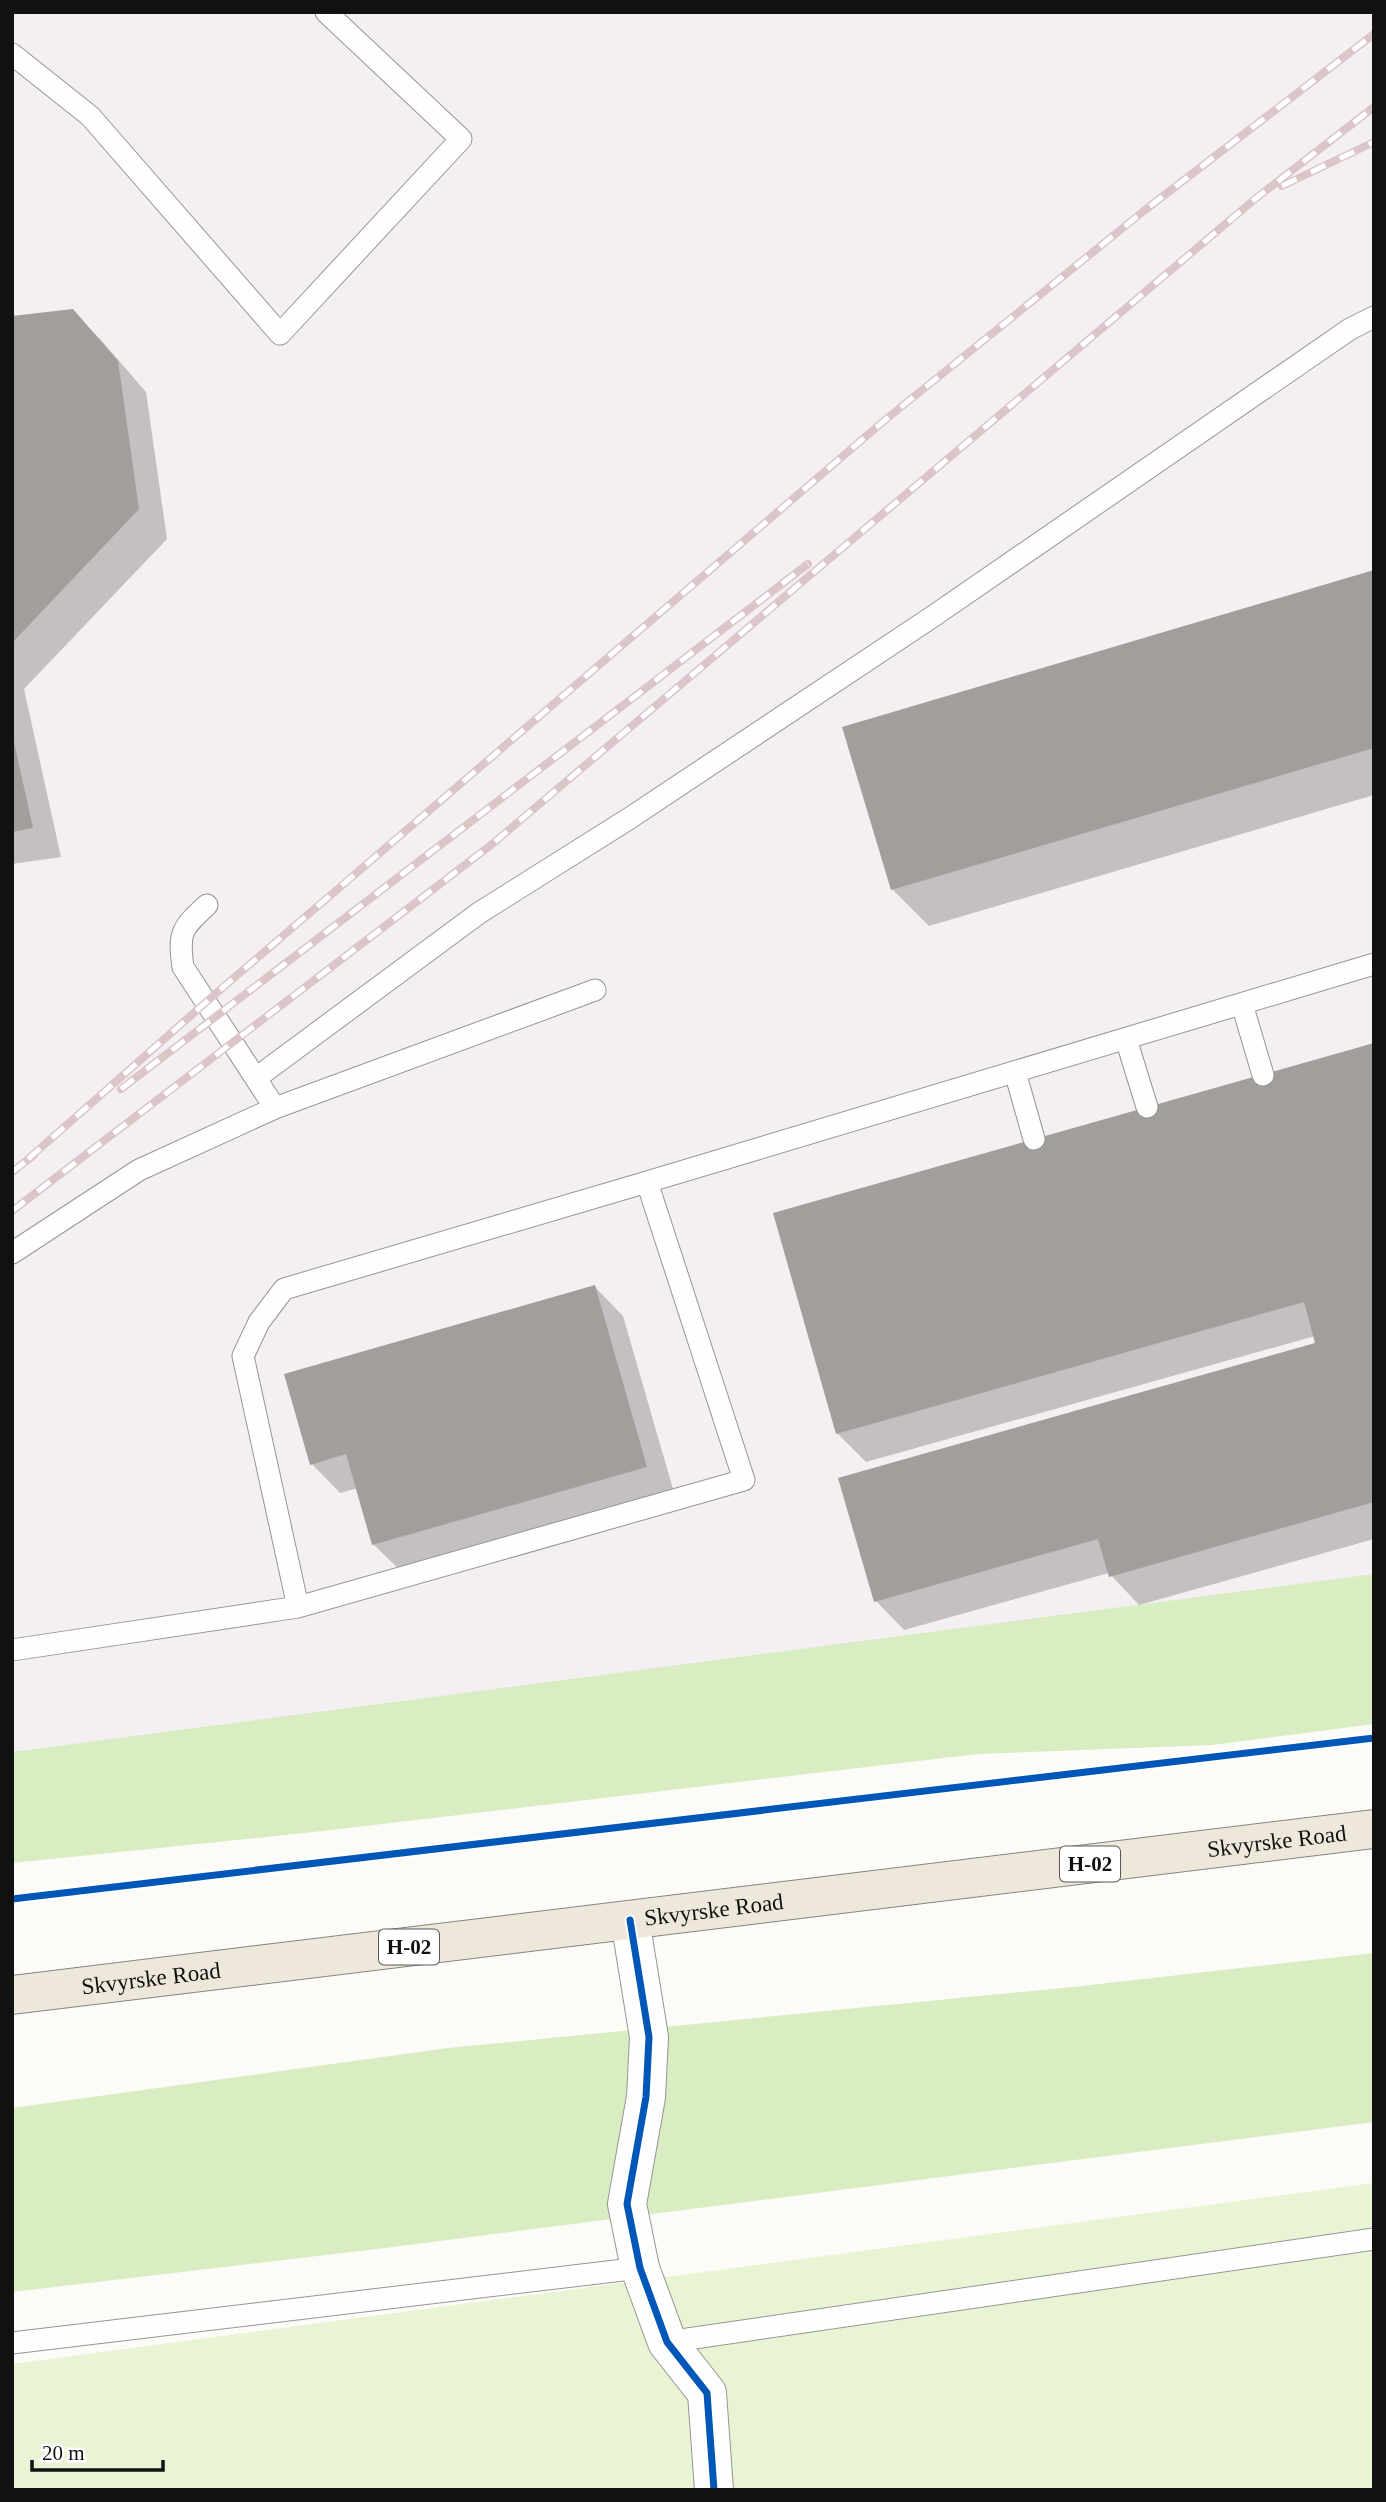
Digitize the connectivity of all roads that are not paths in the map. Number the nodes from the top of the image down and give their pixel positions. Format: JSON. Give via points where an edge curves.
{"nodes":[{"id":1,"x":326,"y":12,"type":"edge"},
{"id":2,"x":12,"y":54,"type":"edge"},
{"id":3,"x":1374,"y":317,"type":"edge"},
{"id":4,"x":207,"y":905,"type":"dead end"},
{"id":5,"x":1374,"y":964,"type":"edge"},
{"id":6,"x":595,"y":990,"type":"dead end"},
{"id":7,"x":1242,"y":1004,"type":"junction"},
{"id":8,"x":1125,"y":1039,"type":"junction"},
{"id":9,"x":1015,"y":1072,"type":"junction"},
{"id":10,"x":1264,"y":1074,"type":"dead end"},
{"id":11,"x":256,"y":1078,"type":"junction"},
{"id":12,"x":1147,"y":1107,"type":"dead end"},
{"id":13,"x":275,"y":1108,"type":"junction"},
{"id":14,"x":1034,"y":1139,"type":"dead end"},
{"id":15,"x":647,"y":1182,"type":"junction"},
{"id":16,"x":12,"y":1253,"type":"edge"},
{"id":17,"x":298,"y":1606,"type":"junction"},
{"id":18,"x":12,"y":1650,"type":"edge"},
{"id":19,"x":1374,"y":1829,"type":"edge"},
{"id":20,"x":630,"y":1920,"type":"junction"},
{"id":21,"x":12,"y":1995,"type":"edge"},
{"id":22,"x":1374,"y":2239,"type":"edge"},
{"id":23,"x":640,"y":2268,"type":"junction"},
{"id":24,"x":12,"y":2343,"type":"edge"},
{"id":25,"x":667,"y":2343,"type":"junction"},
{"id":26,"x":714,"y":2490,"type":"edge"}],
"edges":[{"from":1,"to":2,"type":"lane","via":[[461,139],[280,334],[90,116]]},
{"from":3,"to":11,"type":"lane","via":[[1350,329],[845,676],[479,913]]},
{"from":4,"to":11,"type":"lane","via":[[186,924],[180,945],[183,967]]},
{"from":5,"to":7,"type":"lane"},
{"from":6,"to":13,"type":"lane"},
{"from":7,"to":8,"type":"lane"},
{"from":7,"to":10,"type":"lane"},
{"from":8,"to":9,"type":"lane"},
{"from":8,"to":12,"type":"lane"},
{"from":9,"to":14,"type":"lane"},
{"from":9,"to":15,"type":"lane"},
{"from":11,"to":13,"type":"lane"},
{"from":13,"to":16,"type":"lane","via":[[139,1170]]},
{"from":15,"to":17,"type":"lane","via":[[284,1289],[259,1322],[243,1356]]},
{"from":15,"to":17,"type":"lane","via":[[744,1480]]},
{"from":17,"to":18,"type":"lane"},
{"from":19,"to":20,"type":"main road","name":"Skvyrske Road","number":"Н-02"},
{"from":20,"to":21,"type":"main road","name":"Skvyrske Road","number":"Н-02"},
{"from":20,"to":23,"type":"street","via":[[649,2037],[646,2097],[627,2204]]},
{"from":22,"to":25,"type":"lane"},
{"from":23,"to":24,"type":"lane"},
{"from":23,"to":25,"type":"street"},
{"from":25,"to":26,"type":"street","via":[[708,2393]]}]}
